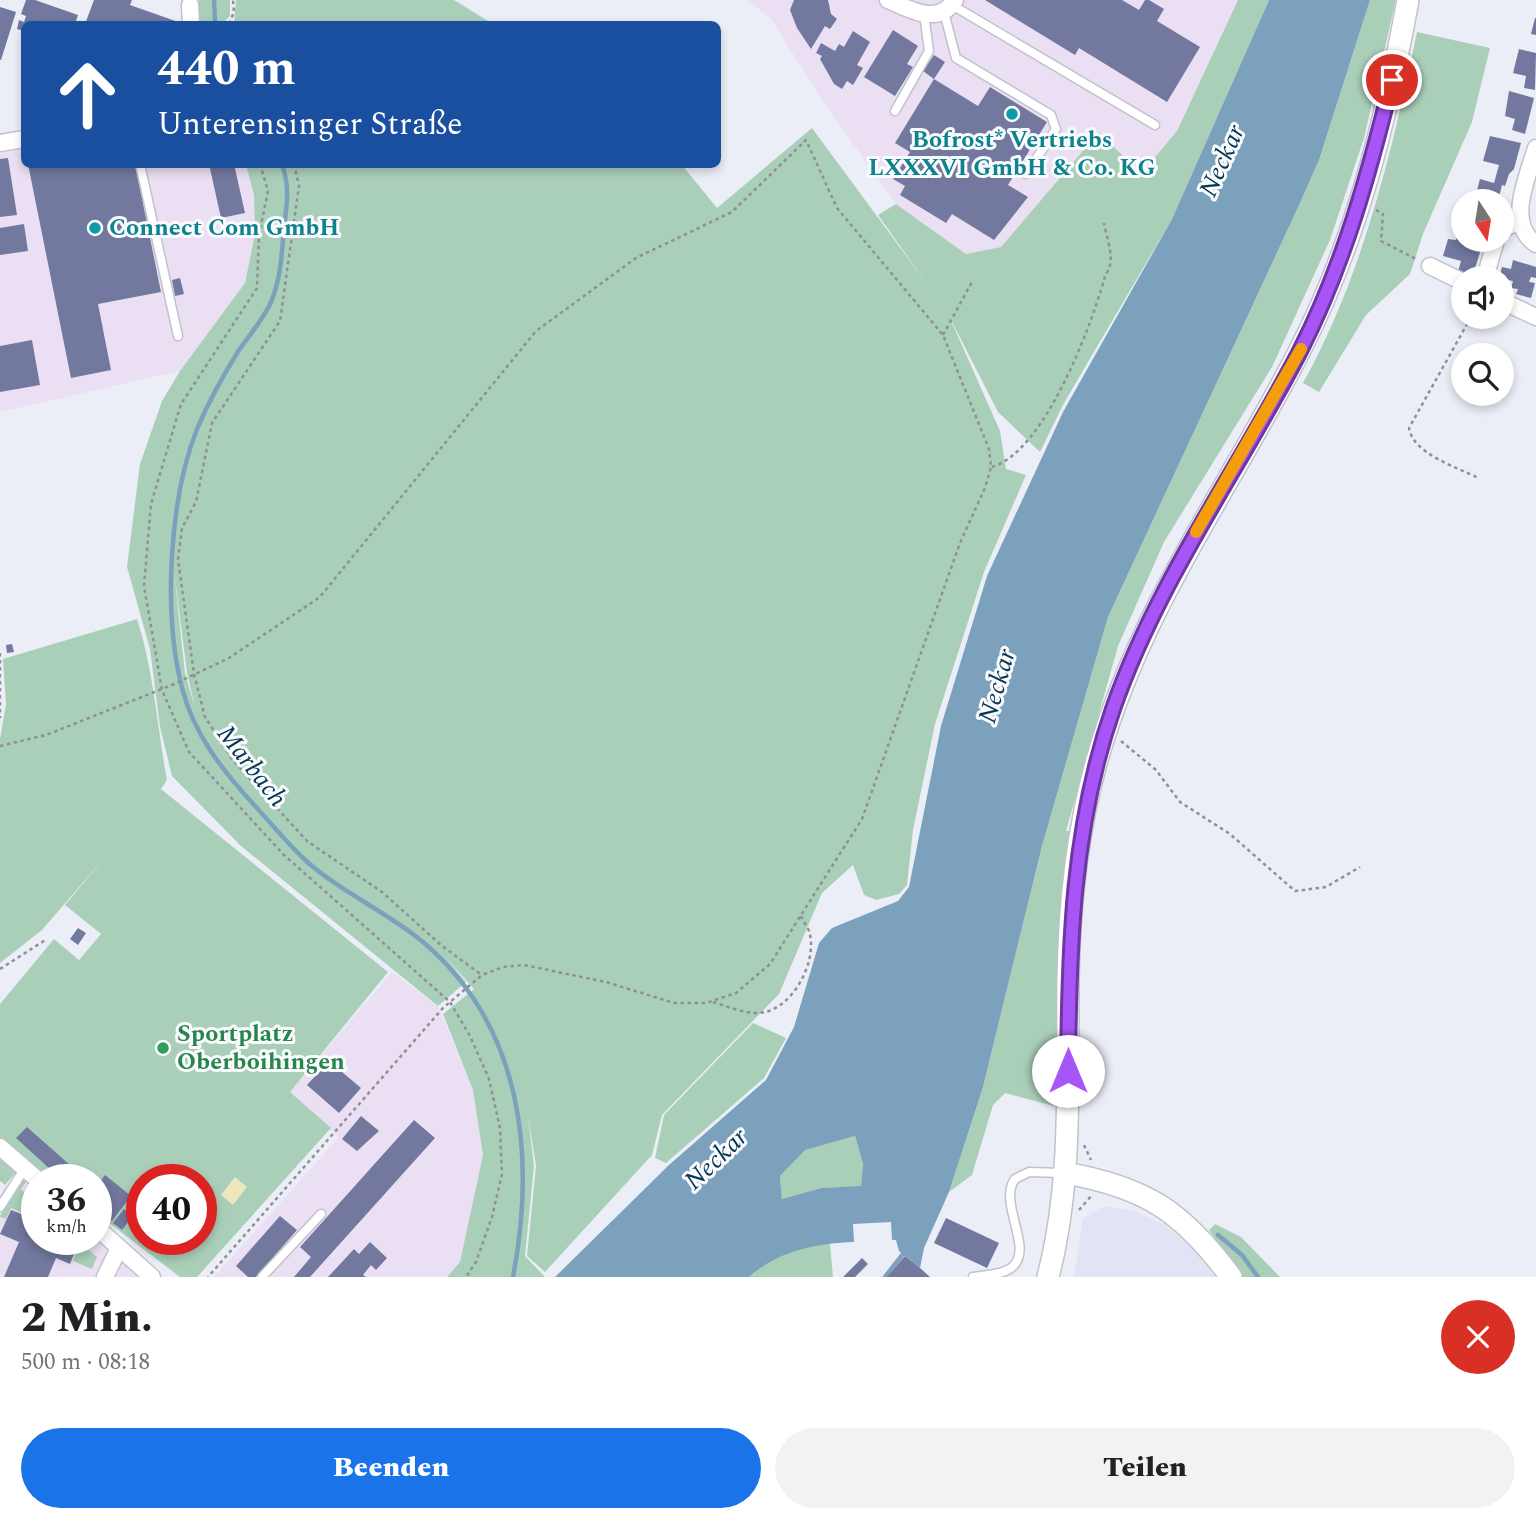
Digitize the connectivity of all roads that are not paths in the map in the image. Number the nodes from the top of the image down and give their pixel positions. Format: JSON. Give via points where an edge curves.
{"nodes":[{"id":1,"x":888,"y":0,"type":"edge"},
{"id":2,"x":1408,"y":0,"type":"edge"},
{"id":3,"x":190,"y":5,"type":"dead end"},
{"id":4,"x":950,"y":6,"type":"edge"},
{"id":5,"x":924,"y":14,"type":"junction"},
{"id":6,"x":191,"y":21,"type":"edge"},
{"id":7,"x":895,"y":111,"type":"dead end"},
{"id":8,"x":1155,"y":125,"type":"dead end"},
{"id":9,"x":21,"y":140,"type":"edge"},
{"id":10,"x":0,"y":143,"type":"edge"},
{"id":11,"x":1536,"y":148,"type":"edge"},
{"id":12,"x":141,"y":168,"type":"edge"},
{"id":13,"x":1026,"y":174,"type":"dead end"},
{"id":14,"x":1521,"y":221,"type":"junction"},
{"id":15,"x":1514,"y":224,"type":"edge"},
{"id":16,"x":1536,"y":244,"type":"edge"},
{"id":17,"x":1430,"y":266,"type":"road end"},
{"id":18,"x":1451,"y":276,"type":"edge"},
{"id":19,"x":1514,"y":307,"type":"edge"},
{"id":20,"x":1536,"y":317,"type":"edge"},
{"id":21,"x":178,"y":335,"type":"dead end"},
{"id":22,"x":0,"y":1147,"type":"edge"},
{"id":23,"x":21,"y":1165,"type":"edge"},
{"id":24,"x":21,"y":1173,"type":"edge"},
{"id":25,"x":1065,"y":1173,"type":"junction"},
{"id":26,"x":0,"y":1207,"type":"edge"},
{"id":27,"x":321,"y":1214,"type":"dead end"},
{"id":28,"x":112,"y":1242,"type":"edge"},
{"id":29,"x":119,"y":1248,"type":"junction"},
{"id":30,"x":105,"y":1277,"type":"edge"},
{"id":31,"x":152,"y":1277,"type":"edge"},
{"id":32,"x":262,"y":1277,"type":"edge"},
{"id":33,"x":973,"y":1277,"type":"edge"},
{"id":34,"x":1048,"y":1277,"type":"edge"},
{"id":35,"x":1231,"y":1277,"type":"edge"}],
"edges":[{"from":1,"to":5,"type":"street"},
{"from":2,"to":25,"type":"street","via":[[1365,210],[1300,350],[1152,615],[1097,760],[1082,830],[1070,928]]},
{"from":3,"to":6,"type":"street"},
{"from":4,"to":5,"type":"street"},
{"from":4,"to":8,"type":"lane"},
{"from":4,"to":13,"type":"lane","via":[[956,58],[1051,115],[1056,129]]},
{"from":5,"to":7,"type":"lane","via":[[929,51]]},
{"from":9,"to":10,"type":"street"},
{"from":11,"to":14,"type":"street","via":[[1522,198]]},
{"from":12,"to":21,"type":"lane"},
{"from":14,"to":15,"type":"street"},
{"from":14,"to":16,"type":"street"},
{"from":17,"to":18,"type":"street"},
{"from":19,"to":20,"type":"street"},
{"from":22,"to":23,"type":"street"},
{"from":24,"to":26,"type":"lane"},
{"from":25,"to":33,"type":"lane","via":[[1029,1172],[1015,1179],[1009,1198],[1020,1245],[1017,1261],[1007,1270]]},
{"from":25,"to":34,"type":"street"},
{"from":25,"to":35,"type":"street","via":[[1127,1189],[1162,1206],[1194,1230]]},
{"from":27,"to":32,"type":"lane"},
{"from":28,"to":29,"type":"street"},
{"from":29,"to":30,"type":"street"},
{"from":29,"to":31,"type":"street"}]}
